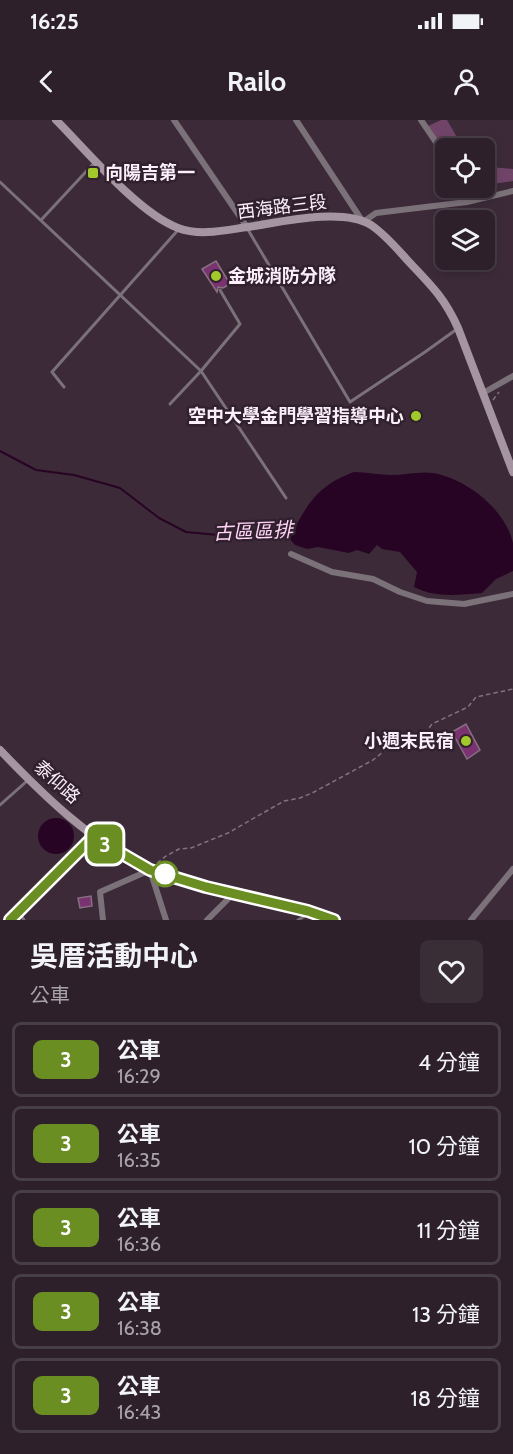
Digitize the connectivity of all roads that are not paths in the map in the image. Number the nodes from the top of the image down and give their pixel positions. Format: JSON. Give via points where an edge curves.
{"nodes":[{"id":1,"x":56,"y":120,"type":"edge"},
{"id":2,"x":174,"y":120,"type":"edge"},
{"id":3,"x":296,"y":120,"type":"edge"},
{"id":4,"x":421,"y":120,"type":"edge"},
{"id":5,"x":435,"y":141,"type":"edge"},
{"id":6,"x":96,"y":161,"type":"junction"},
{"id":7,"x":0,"y":182,"type":"edge"},
{"id":8,"x":513,"y":190,"type":"edge"},
{"id":9,"x":474,"y":200,"type":"joint"},
{"id":10,"x":42,"y":220,"type":"junction"},
{"id":11,"x":363,"y":222,"type":"junction"},
{"id":12,"x":246,"y":227,"type":"junction"},
{"id":13,"x":179,"y":229,"type":"junction"},
{"id":14,"x":220,"y":290,"type":"dead end"},
{"id":15,"x":120,"y":295,"type":"junction"},
{"id":16,"x":459,"y":328,"type":"junction"},
{"id":17,"x":201,"y":371,"type":"junction"},
{"id":18,"x":513,"y":376,"type":"edge"},
{"id":19,"x":64,"y":387,"type":"dead end"},
{"id":20,"x":483,"y":393,"type":"junction"},
{"id":21,"x":170,"y":404,"type":"dead end"},
{"id":22,"x":513,"y":472,"type":"edge"},
{"id":23,"x":286,"y":498,"type":"dead end"},
{"id":24,"x":291,"y":554,"type":"dead end"},
{"id":25,"x":513,"y":594,"type":"edge"},
{"id":26,"x":0,"y":750,"type":"edge"},
{"id":27,"x":28,"y":779,"type":"junction"},
{"id":28,"x":0,"y":805,"type":"edge"},
{"id":29,"x":93,"y":837,"type":"junction"},
{"id":30,"x":513,"y":869,"type":"edge"},
{"id":31,"x":150,"y":870,"type":"junction"},
{"id":32,"x":234,"y":893,"type":"junction"},
{"id":33,"x":312,"y":912,"type":"junction"},
{"id":34,"x":22,"y":916,"type":"edge"},
{"id":35,"x":10,"y":920,"type":"edge"},
{"id":36,"x":103,"y":920,"type":"edge"},
{"id":37,"x":166,"y":920,"type":"edge"},
{"id":38,"x":207,"y":920,"type":"edge"},
{"id":39,"x":298,"y":920,"type":"edge"},
{"id":40,"x":334,"y":920,"type":"edge"},
{"id":41,"x":471,"y":920,"type":"edge"}],
"edges":[{"from":1,"to":6,"type":"main road","name":"西海路三段"},
{"from":2,"to":12,"type":"street"},
{"from":3,"to":11,"type":"street"},
{"from":4,"to":5,"type":"street"},
{"from":6,"to":10,"type":"lane"},
{"from":6,"to":13,"type":"main road","name":"西海路三段","via":[[141,205]]},
{"from":7,"to":10,"type":"lane"},
{"from":8,"to":9,"type":"street"},
{"from":9,"to":11,"type":"street","via":[[376,213]]},
{"from":10,"to":15,"type":"lane"},
{"from":11,"to":12,"type":"main road","name":"西海路三段","via":[[324,218]]},
{"from":11,"to":16,"type":"main road","name":"西海路三段","via":[[383,235],[439,293]]},
{"from":12,"to":13,"type":"main road","name":"西海路三段","via":[[198,232]]},
{"from":12,"to":16,"type":"lane","via":[[350,402]]},
{"from":13,"to":15,"type":"lane"},
{"from":14,"to":17,"type":"lane","via":[[240,324]]},
{"from":15,"to":17,"type":"lane"},
{"from":15,"to":19,"type":"lane","via":[[52,372]]},
{"from":16,"to":20,"type":"main road","name":"西海路三段"},
{"from":17,"to":21,"type":"lane"},
{"from":17,"to":23,"type":"lane"},
{"from":18,"to":20,"type":"street"},
{"from":20,"to":22,"type":"main road","name":"西海路三段"},
{"from":24,"to":25,"type":"street","via":[[332,572],[373,579],[427,601],[464,604]]},
{"from":26,"to":27,"type":"main road","name":"泰仰路"},
{"from":27,"to":28,"type":"lane"},
{"from":27,"to":29,"type":"main road","name":"泰仰路"},
{"from":29,"to":31,"type":"main road","name":"泰仰路"},
{"from":29,"to":34,"type":"main road"},
{"from":30,"to":41,"type":"street"},
{"from":31,"to":32,"type":"main road","name":"泰仰路"},
{"from":31,"to":36,"type":"street","via":[[100,892]]},
{"from":31,"to":37,"type":"street"},
{"from":32,"to":33,"type":"main road","name":"泰仰路"},
{"from":32,"to":38,"type":"street"},
{"from":33,"to":39,"type":"lane"},
{"from":33,"to":40,"type":"main road","name":"泰仰路"},
{"from":34,"to":35,"type":"main road"}]}
